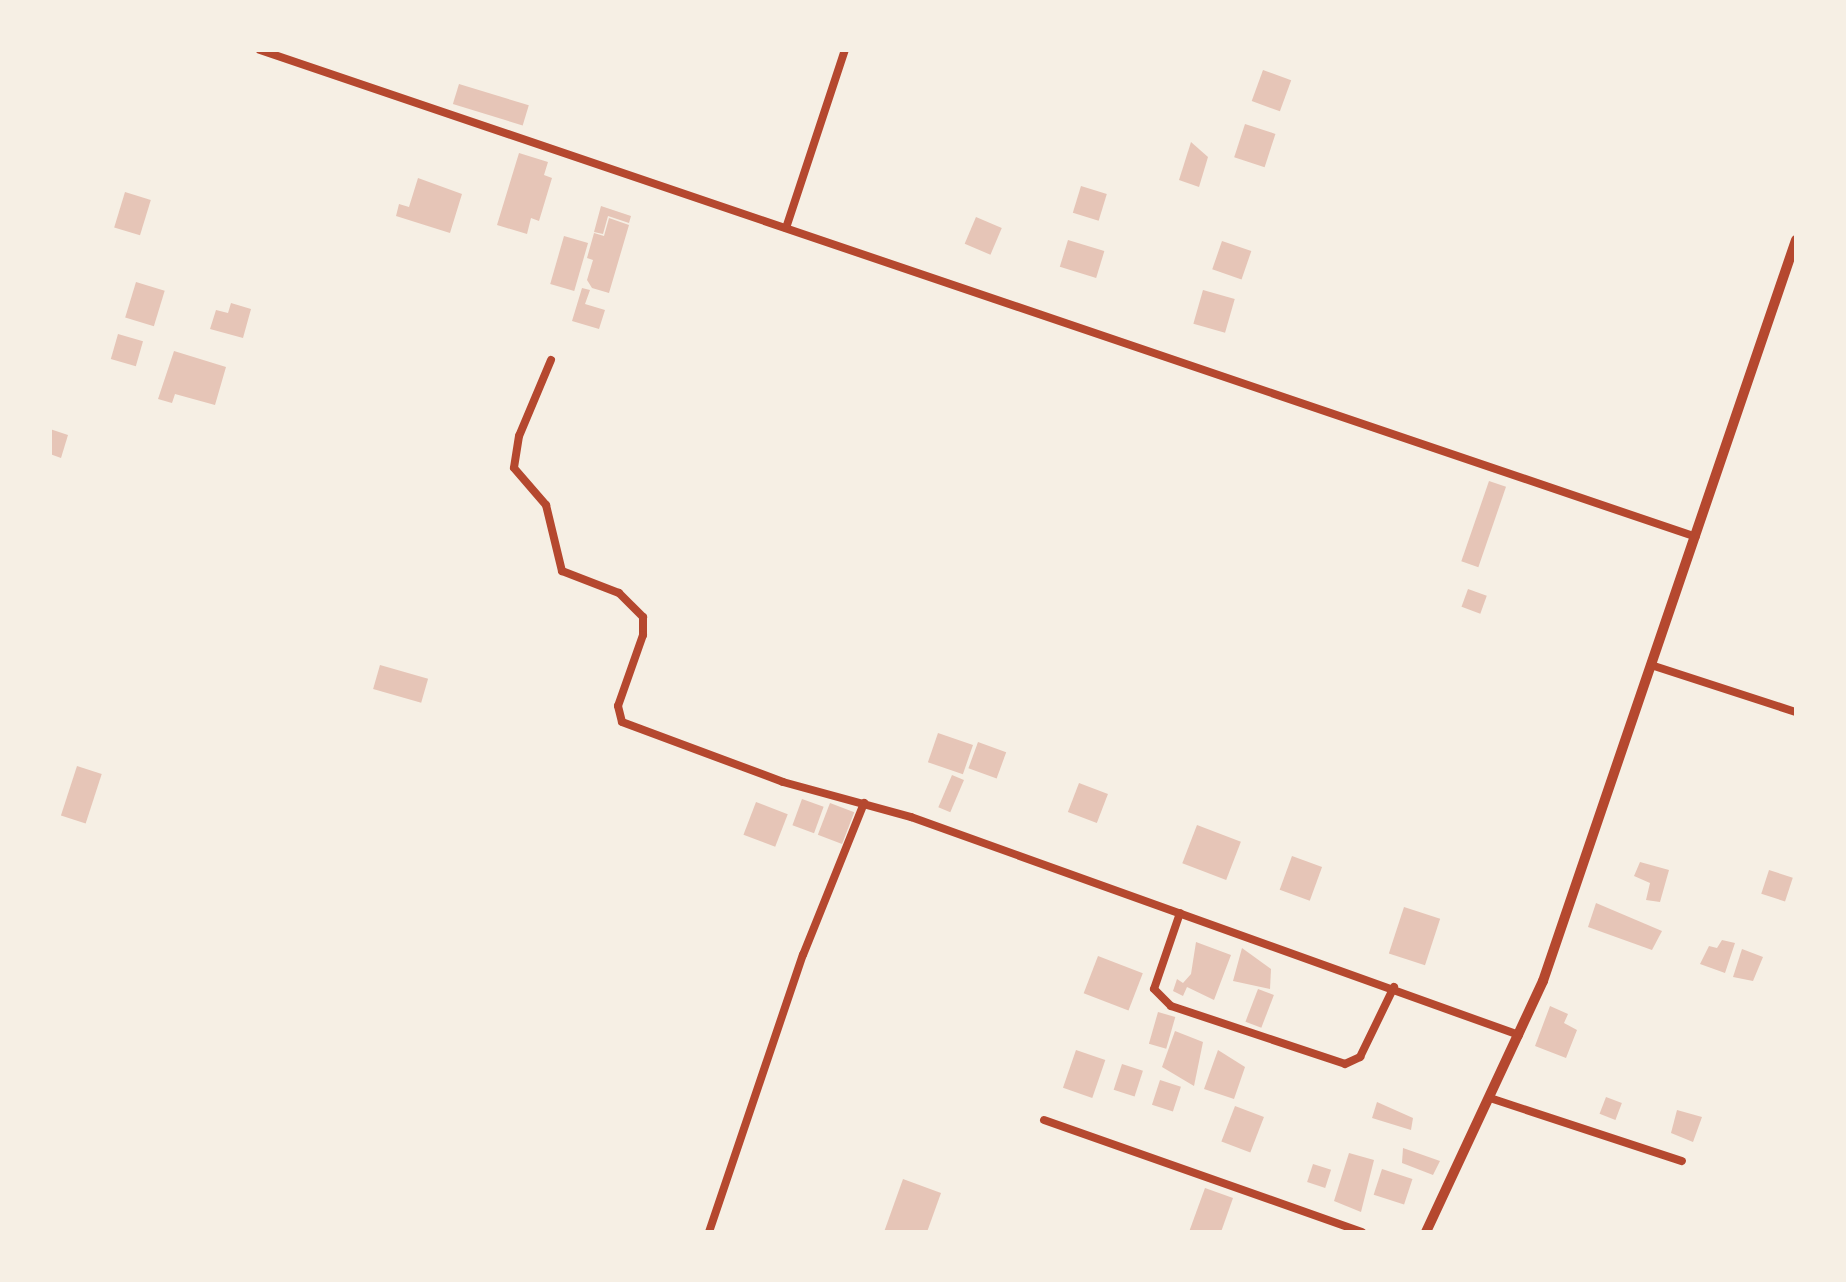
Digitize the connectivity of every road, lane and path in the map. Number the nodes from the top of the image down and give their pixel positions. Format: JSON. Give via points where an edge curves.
{"nodes":[{"id":1,"x":260,"y":50,"type":"edge"},
{"id":2,"x":845,"y":50,"type":"edge"},
{"id":3,"x":786,"y":228,"type":"junction"},
{"id":4,"x":1796,"y":240,"type":"edge"},
{"id":5,"x":551,"y":360,"type":"dead end"},
{"id":6,"x":1697,"y":537,"type":"junction"},
{"id":7,"x":1651,"y":664,"type":"junction"},
{"id":8,"x":1796,"y":712,"type":"edge"},
{"id":9,"x":864,"y":803,"type":"junction"},
{"id":10,"x":1180,"y":913,"type":"junction"},
{"id":11,"x":1394,"y":986,"type":"junction"},
{"id":12,"x":1519,"y":1036,"type":"junction"},
{"id":13,"x":1490,"y":1098,"type":"junction"},
{"id":14,"x":1044,"y":1120,"type":"dead end"},
{"id":15,"x":1682,"y":1161,"type":"dead end"},
{"id":16,"x":709,"y":1232,"type":"edge"},
{"id":17,"x":1362,"y":1232,"type":"edge"},
{"id":18,"x":1426,"y":1232,"type":"edge"}],
"edges":[{"from":1,"to":3,"type":"street"},
{"from":2,"to":3,"type":"street"},
{"from":3,"to":6,"type":"street"},
{"from":4,"to":6,"type":"street"},
{"from":5,"to":9,"type":"street","via":[[518,436],[514,468],[546,506],[562,571],[618,593],[642,617],[643,634],[618,706],[622,722],[783,782]]},
{"from":6,"to":7,"type":"street"},
{"from":7,"to":8,"type":"street"},
{"from":7,"to":12,"type":"street"},
{"from":9,"to":10,"type":"street"},
{"from":9,"to":16,"type":"street","via":[[803,955]]},
{"from":10,"to":11,"type":"street"},
{"from":10,"to":11,"type":"street","via":[[1154,989],[1171,1006],[1345,1064],[1360,1057]]},
{"from":11,"to":12,"type":"street"},
{"from":12,"to":13,"type":"street"},
{"from":13,"to":15,"type":"street"},
{"from":13,"to":18,"type":"street"},
{"from":14,"to":17,"type":"street"}]}
